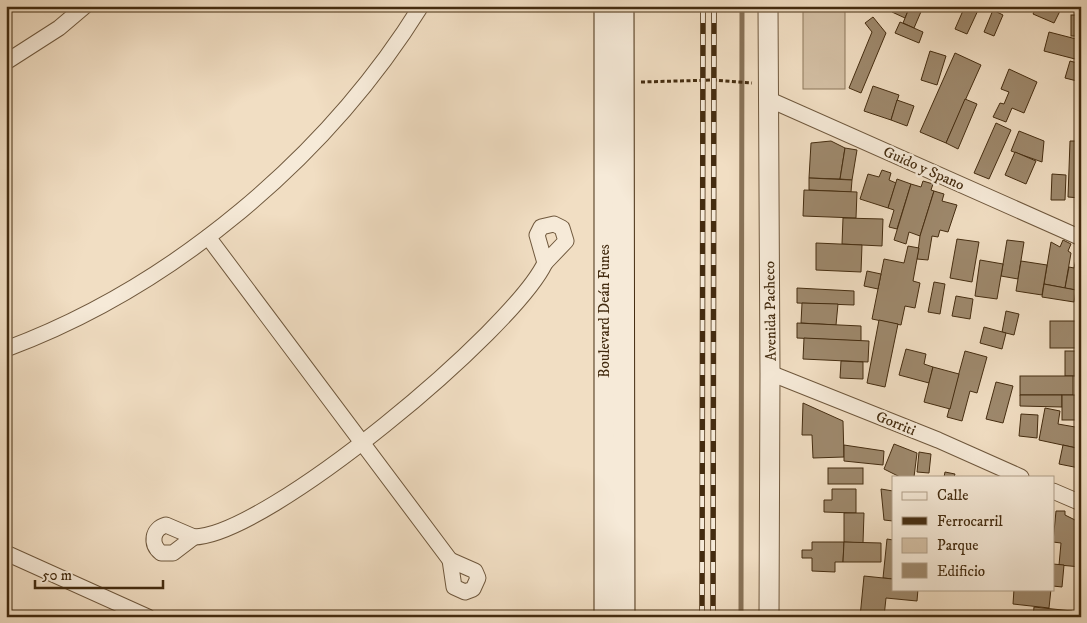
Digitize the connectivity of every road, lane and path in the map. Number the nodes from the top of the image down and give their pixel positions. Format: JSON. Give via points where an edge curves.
{"nodes":[{"id":1,"x":85,"y":6,"type":"edge"},
{"id":2,"x":421,"y":6,"type":"edge"},
{"id":3,"x":605,"y":6,"type":"edge"},
{"id":4,"x":623,"y":6,"type":"edge"},
{"id":5,"x":768,"y":6,"type":"edge"},
{"id":6,"x":6,"y":62,"type":"edge"},
{"id":7,"x":623,"y":83,"type":"junction"},
{"id":8,"x":749,"y":83,"type":"dead end"},
{"id":9,"x":768,"y":99,"type":"junction"},
{"id":10,"x":208,"y":237,"type":"junction"},
{"id":11,"x":1081,"y":238,"type":"edge"},
{"id":12,"x":546,"y":263,"type":"dead end"},
{"id":13,"x":6,"y":349,"type":"edge"},
{"id":14,"x":770,"y":373,"type":"junction"},
{"id":15,"x":363,"y":443,"type":"junction"},
{"id":16,"x":1019,"y":476,"type":"edge"},
{"id":17,"x":1054,"y":491,"type":"edge"},
{"id":18,"x":1081,"y":503,"type":"edge"},
{"id":19,"x":194,"y":537,"type":"dead end"},
{"id":20,"x":6,"y":553,"type":"edge"},
{"id":21,"x":450,"y":560,"type":"dead end"},
{"id":22,"x":148,"y":617,"type":"edge"},
{"id":23,"x":605,"y":617,"type":"edge"},
{"id":24,"x":624,"y":617,"type":"edge"},
{"id":25,"x":769,"y":617,"type":"edge"}],
"edges":[{"from":1,"to":6,"type":"street","via":[[59,28]]},
{"from":2,"to":10,"type":"street","via":[[373,75],[324,131],[272,183]]},
{"from":3,"to":23,"type":"main road","name":"Boulevard Deán Funes"},
{"from":4,"to":7,"type":"main road","name":"Boulevard Deán Funes"},
{"from":5,"to":9,"type":"street","name":"Avenida Pacheco"},
{"from":7,"to":8,"type":"path"},
{"from":7,"to":24,"type":"main road","name":"Boulevard Deán Funes"},
{"from":9,"to":11,"type":"street","name":"Guido y Spano"},
{"from":9,"to":14,"type":"street","name":"Avenida Pacheco"},
{"from":10,"to":13,"type":"street","via":[[142,282],[77,318]]},
{"from":10,"to":15,"type":"street"},
{"from":12,"to":15,"type":"street","via":[[503,318],[405,409]]},
{"from":14,"to":16,"type":"street","name":"Gorriti"},
{"from":14,"to":25,"type":"street","name":"Avenida Pacheco"},
{"from":15,"to":19,"type":"street","via":[[309,482],[236,525],[219,533]]},
{"from":15,"to":21,"type":"street"},
{"from":17,"to":18,"type":"street"},
{"from":20,"to":22,"type":"street"}]}
